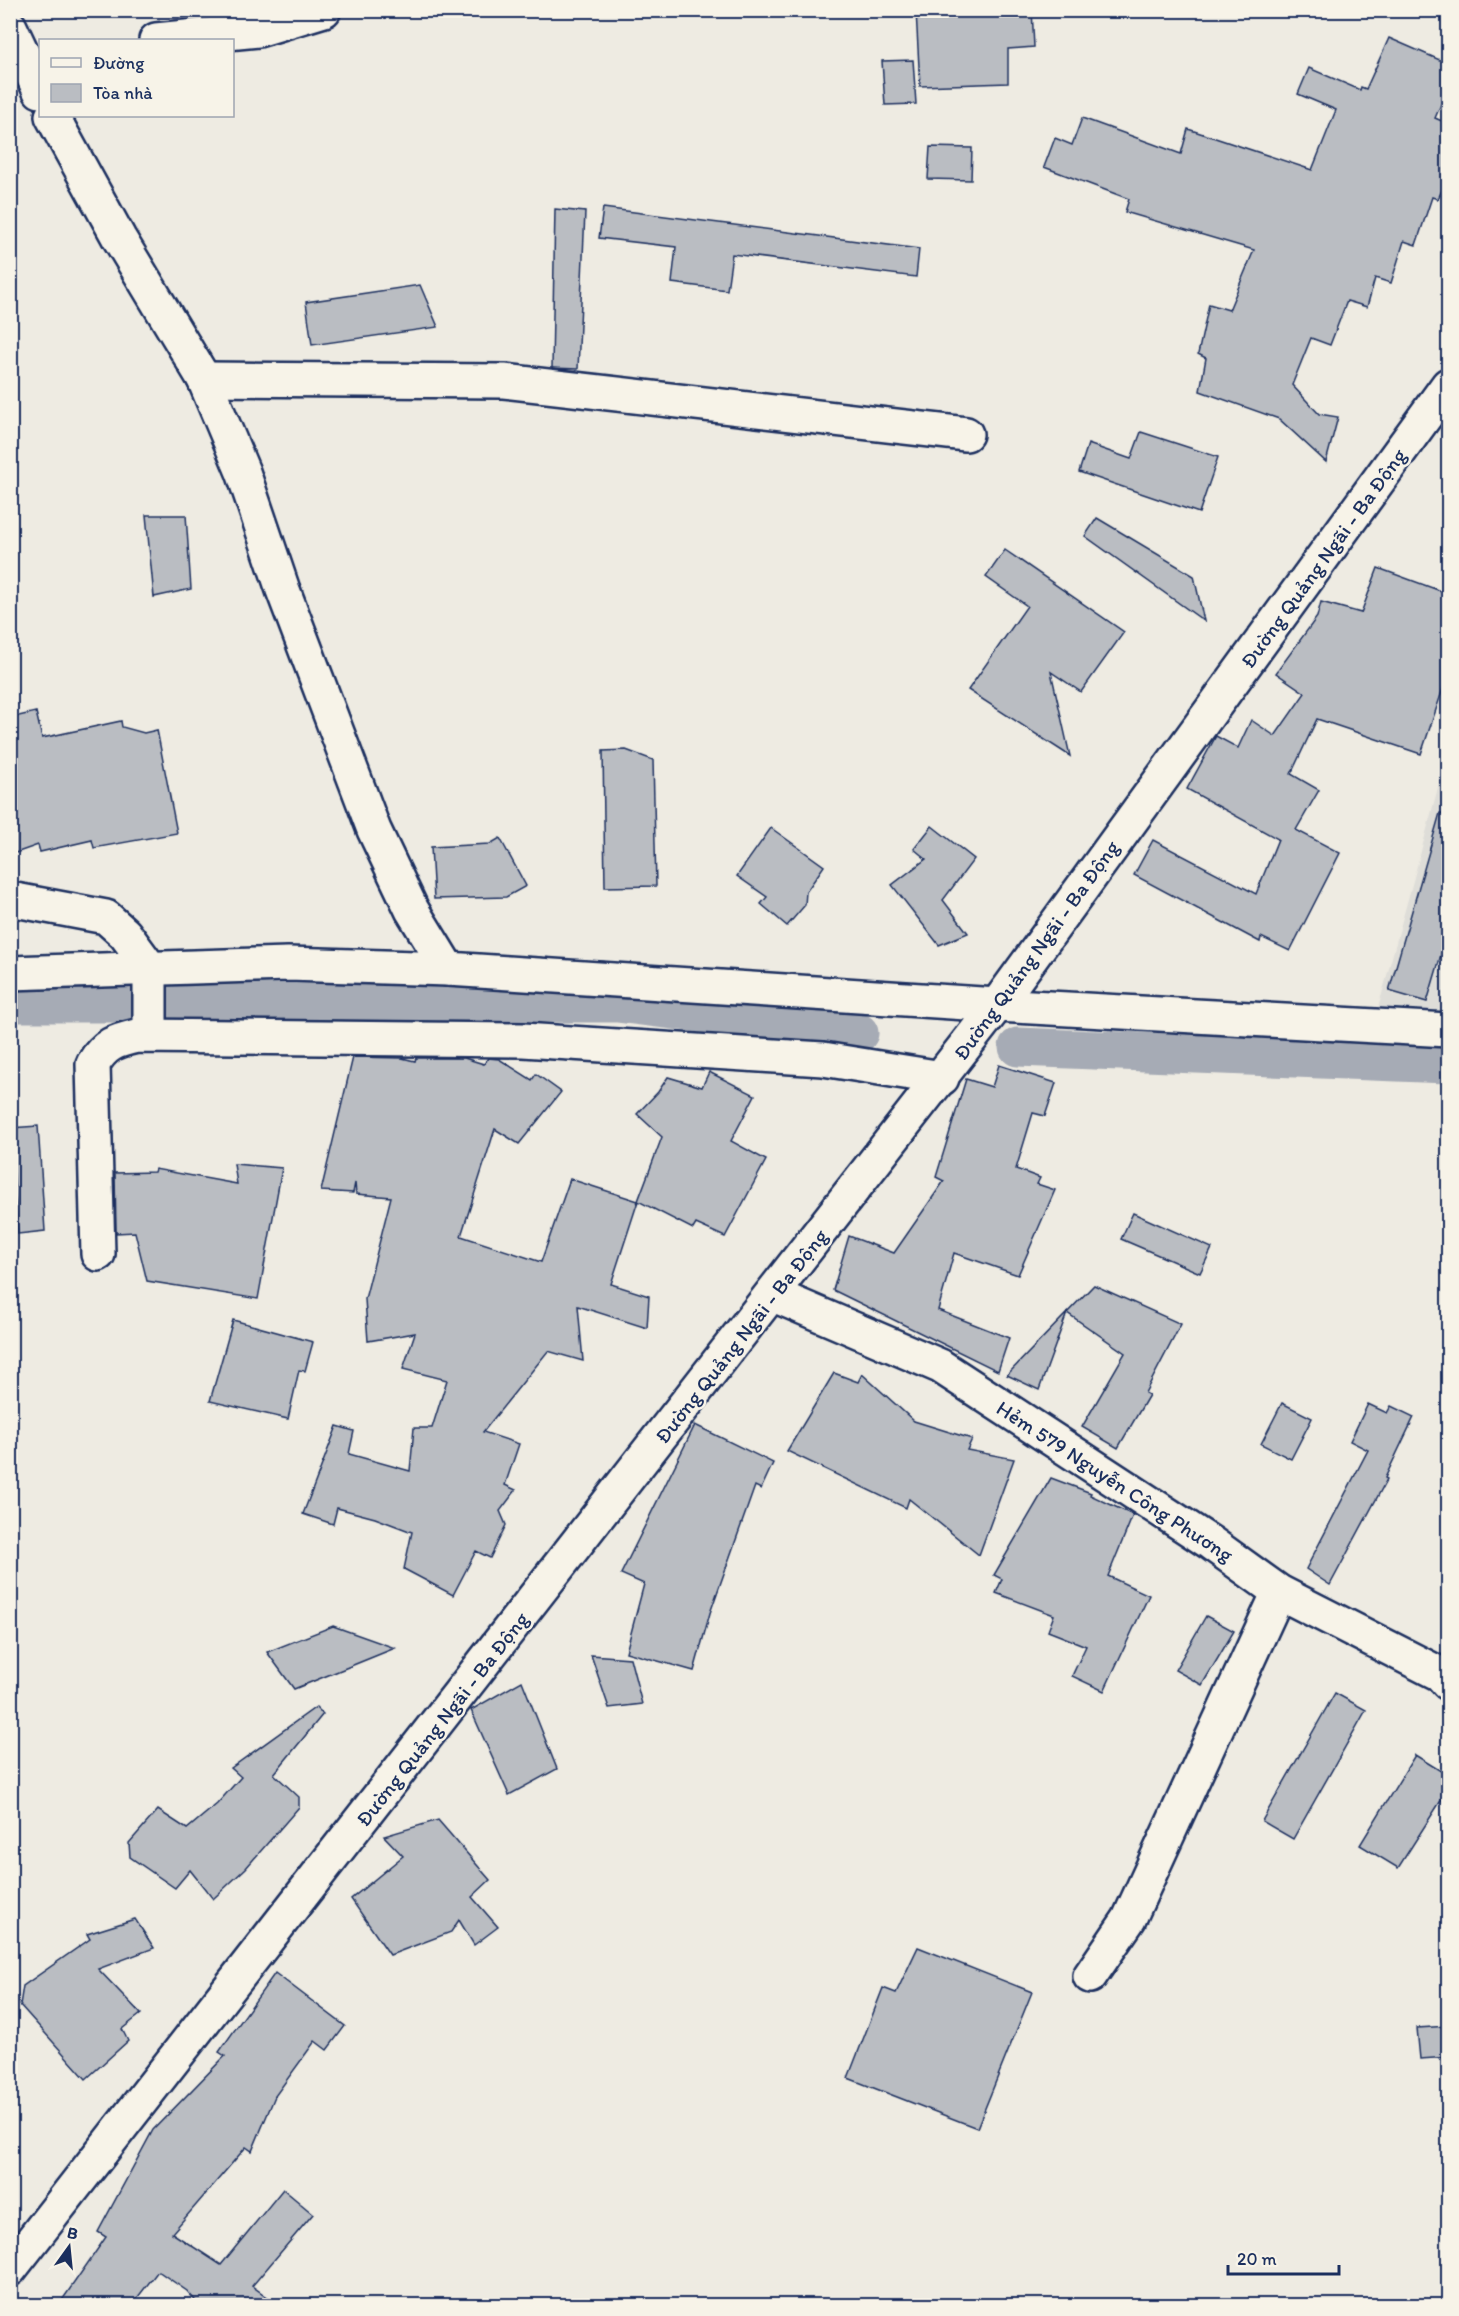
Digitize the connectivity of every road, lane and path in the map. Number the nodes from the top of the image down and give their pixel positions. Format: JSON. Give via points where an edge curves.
{"nodes":[{"id":1,"x":324,"y":10,"type":"edge"},
{"id":2,"x":10,"y":27,"type":"edge"},
{"id":3,"x":166,"y":39,"type":"edge"},
{"id":4,"x":33,"y":57,"type":"edge"},
{"id":5,"x":39,"y":86,"type":"edge"},
{"id":6,"x":53,"y":117,"type":"edge"},
{"id":7,"x":204,"y":379,"type":"junction"},
{"id":8,"x":1449,"y":385,"type":"edge"},
{"id":9,"x":966,"y":434,"type":"dead end"},
{"id":10,"x":10,"y":899,"type":"edge"},
{"id":11,"x":448,"y":969,"type":"junction"},
{"id":12,"x":10,"y":973,"type":"edge"},
{"id":13,"x":150,"y":1003,"type":"junction"},
{"id":14,"x":997,"y":1005,"type":"junction"},
{"id":15,"x":1449,"y":1030,"type":"edge"},
{"id":16,"x":942,"y":1078,"type":"junction"},
{"id":17,"x":98,"y":1254,"type":"dead end"},
{"id":18,"x":774,"y":1295,"type":"junction"},
{"id":19,"x":1279,"y":1592,"type":"junction"},
{"id":20,"x":1449,"y":1683,"type":"edge"},
{"id":21,"x":1090,"y":1976,"type":"dead end"},
{"id":22,"x":10,"y":2269,"type":"edge"}],
"edges":[{"from":1,"to":3,"type":"street","via":[[258,30]]},
{"from":2,"to":4,"type":"street"},
{"from":4,"to":5,"type":"street"},
{"from":6,"to":7,"type":"street","via":[[119,238]]},
{"from":7,"to":9,"type":"street","via":[[504,381]]},
{"from":7,"to":11,"type":"street","via":[[243,472],[374,830],[417,918]]},
{"from":8,"to":14,"type":"street","name":"Đường Quảng Ngãi - Ba Động"},
{"from":10,"to":13,"type":"street","via":[[106,917],[125,934]]},
{"from":11,"to":13,"type":"street","via":[[288,963]]},
{"from":11,"to":14,"type":"street"},
{"from":12,"to":13,"type":"street"},
{"from":13,"to":16,"type":"street","via":[[535,1040],[823,1059]]},
{"from":13,"to":17,"type":"street","via":[[102,1049],[93,1064]]},
{"from":14,"to":15,"type":"street"},
{"from":14,"to":16,"type":"street","name":"Đường Quảng Ngãi - Ba Động"},
{"from":16,"to":18,"type":"street","name":"Đường Quảng Ngãi - Ba Động"},
{"from":18,"to":19,"type":"street","name":"Hẻm 579 Nguyễn Công Phương","via":[[940,1366],[1211,1543]]},
{"from":18,"to":22,"type":"street","name":"Đường Quảng Ngãi - Ba Động"},
{"from":19,"to":20,"type":"street","name":"Hẻm 579 Nguyễn Công Phương","via":[[1440,1674]]},
{"from":19,"to":21,"type":"street","via":[[1129,1919]]}]}
